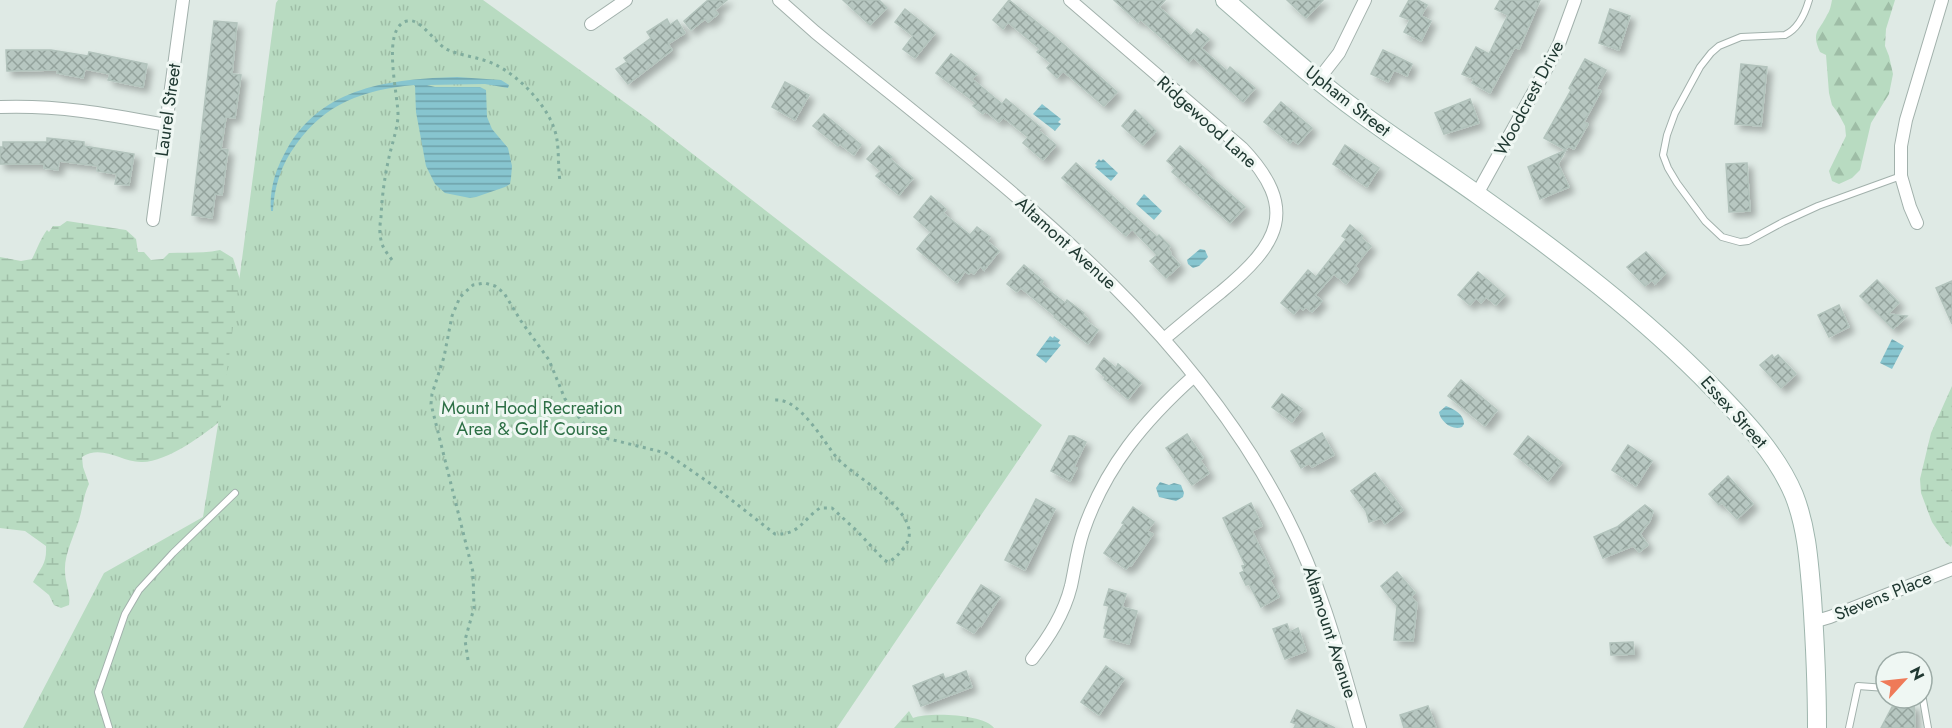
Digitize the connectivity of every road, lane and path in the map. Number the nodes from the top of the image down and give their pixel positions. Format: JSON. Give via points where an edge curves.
{"nodes":[{"id":1,"x":183,"y":0,"type":"edge"},
{"id":2,"x":626,"y":0,"type":"edge"},
{"id":3,"x":779,"y":0,"type":"edge"},
{"id":4,"x":1070,"y":0,"type":"edge"},
{"id":5,"x":1225,"y":0,"type":"edge"},
{"id":6,"x":1365,"y":0,"type":"edge"},
{"id":7,"x":1575,"y":0,"type":"edge"},
{"id":8,"x":1809,"y":0,"type":"edge"},
{"id":9,"x":1942,"y":0,"type":"edge"},
{"id":10,"x":591,"y":24,"type":"dead end"},
{"id":11,"x":1318,"y":80,"type":"junction"},
{"id":12,"x":0,"y":107,"type":"edge"},
{"id":13,"x":166,"y":125,"type":"junction"},
{"id":14,"x":1901,"y":176,"type":"junction"},
{"id":15,"x":560,"y":181,"type":"dead end"},
{"id":16,"x":1477,"y":194,"type":"junction"},
{"id":17,"x":153,"y":219,"type":"dead end"},
{"id":18,"x":1917,"y":223,"type":"dead end"},
{"id":19,"x":392,"y":260,"type":"dead end"},
{"id":20,"x":1164,"y":339,"type":"junction"},
{"id":21,"x":1194,"y":376,"type":"junction"},
{"id":22,"x":776,"y":400,"type":"dead end"},
{"id":23,"x":235,"y":493,"type":"dead end"},
{"id":24,"x":1297,"y":537,"type":"joint"},
{"id":25,"x":1952,"y":569,"type":"edge"},
{"id":26,"x":1813,"y":622,"type":"junction"},
{"id":27,"x":1032,"y":659,"type":"dead end"},
{"id":28,"x":468,"y":660,"type":"dead end"},
{"id":29,"x":1874,"y":687,"type":"edge"},
{"id":30,"x":1925,"y":710,"type":"edge"},
{"id":31,"x":110,"y":728,"type":"edge"},
{"id":32,"x":1360,"y":728,"type":"edge"},
{"id":33,"x":1817,"y":728,"type":"edge"},
{"id":34,"x":1849,"y":728,"type":"edge"},
{"id":35,"x":1928,"y":728,"type":"edge"}],
"edges":[{"from":1,"to":13,"type":"street","name":"Laurel Street"},
{"from":2,"to":10,"type":"street"},
{"from":3,"to":20,"type":"street","name":"Altamont Avenue","via":[[1067,240]]},
{"from":4,"to":20,"type":"street","name":"Ridgewood Lane","via":[[1242,148],[1263,173],[1274,199],[1275,226],[1265,250]]},
{"from":5,"to":11,"type":"main road","name":"Upham Street"},
{"from":6,"to":11,"type":"street","via":[[1339,53]]},
{"from":7,"to":16,"type":"street","name":"Woodcrest Drive","via":[[1549,64]]},
{"from":8,"to":14,"type":"lane","via":[[1806,12],[1791,32],[1741,37],[1711,53],[1670,124],[1663,156],[1668,168],[1704,221],[1722,237],[1740,242],[1818,206]]},
{"from":9,"to":14,"type":"street","via":[[1906,120]]},
{"from":11,"to":16,"type":"main road","name":"Upham Street"},
{"from":12,"to":13,"type":"street","via":[[90,110]]},
{"from":13,"to":17,"type":"street","name":"Laurel Street"},
{"from":14,"to":18,"type":"street"},
{"from":15,"to":19,"type":"path","via":[[557,140],[550,119],[530,91],[509,72],[440,46],[419,24],[410,20],[400,24],[393,52],[398,120],[380,223],[380,238]]},
{"from":16,"to":26,"type":"main road","name":"Essex Street","via":[[1638,317],[1696,371],[1760,440],[1782,470],[1801,517],[1808,550]]},
{"from":20,"to":21,"type":"street","name":"Altamont Avenue"},
{"from":21,"to":24,"type":"street","name":"Altamont Avenue","via":[[1254,460]]},
{"from":21,"to":27,"type":"street","via":[[1147,421],[1110,472],[1083,532],[1061,616]]},
{"from":22,"to":28,"type":"path","via":[[792,403],[842,463],[876,487],[900,513],[910,535],[908,543],[892,560],[884,560],[832,508],[820,508],[788,534],[775,534],[666,453],[597,436],[569,406],[549,360],[499,288],[485,283],[468,288],[452,316],[431,404],[473,572],[474,608],[465,640]]},
{"from":23,"to":31,"type":"lane","via":[[139,590],[125,614],[98,692]]},
{"from":24,"to":32,"type":"street","name":"Altamount Avenue","via":[[1336,642]]},
{"from":25,"to":26,"type":"street","name":"Stevens Place"},
{"from":26,"to":33,"type":"main road","name":"Essex Street"},
{"from":29,"to":34,"type":"lane","via":[[1858,686]]},
{"from":30,"to":35,"type":"lane"}]}
